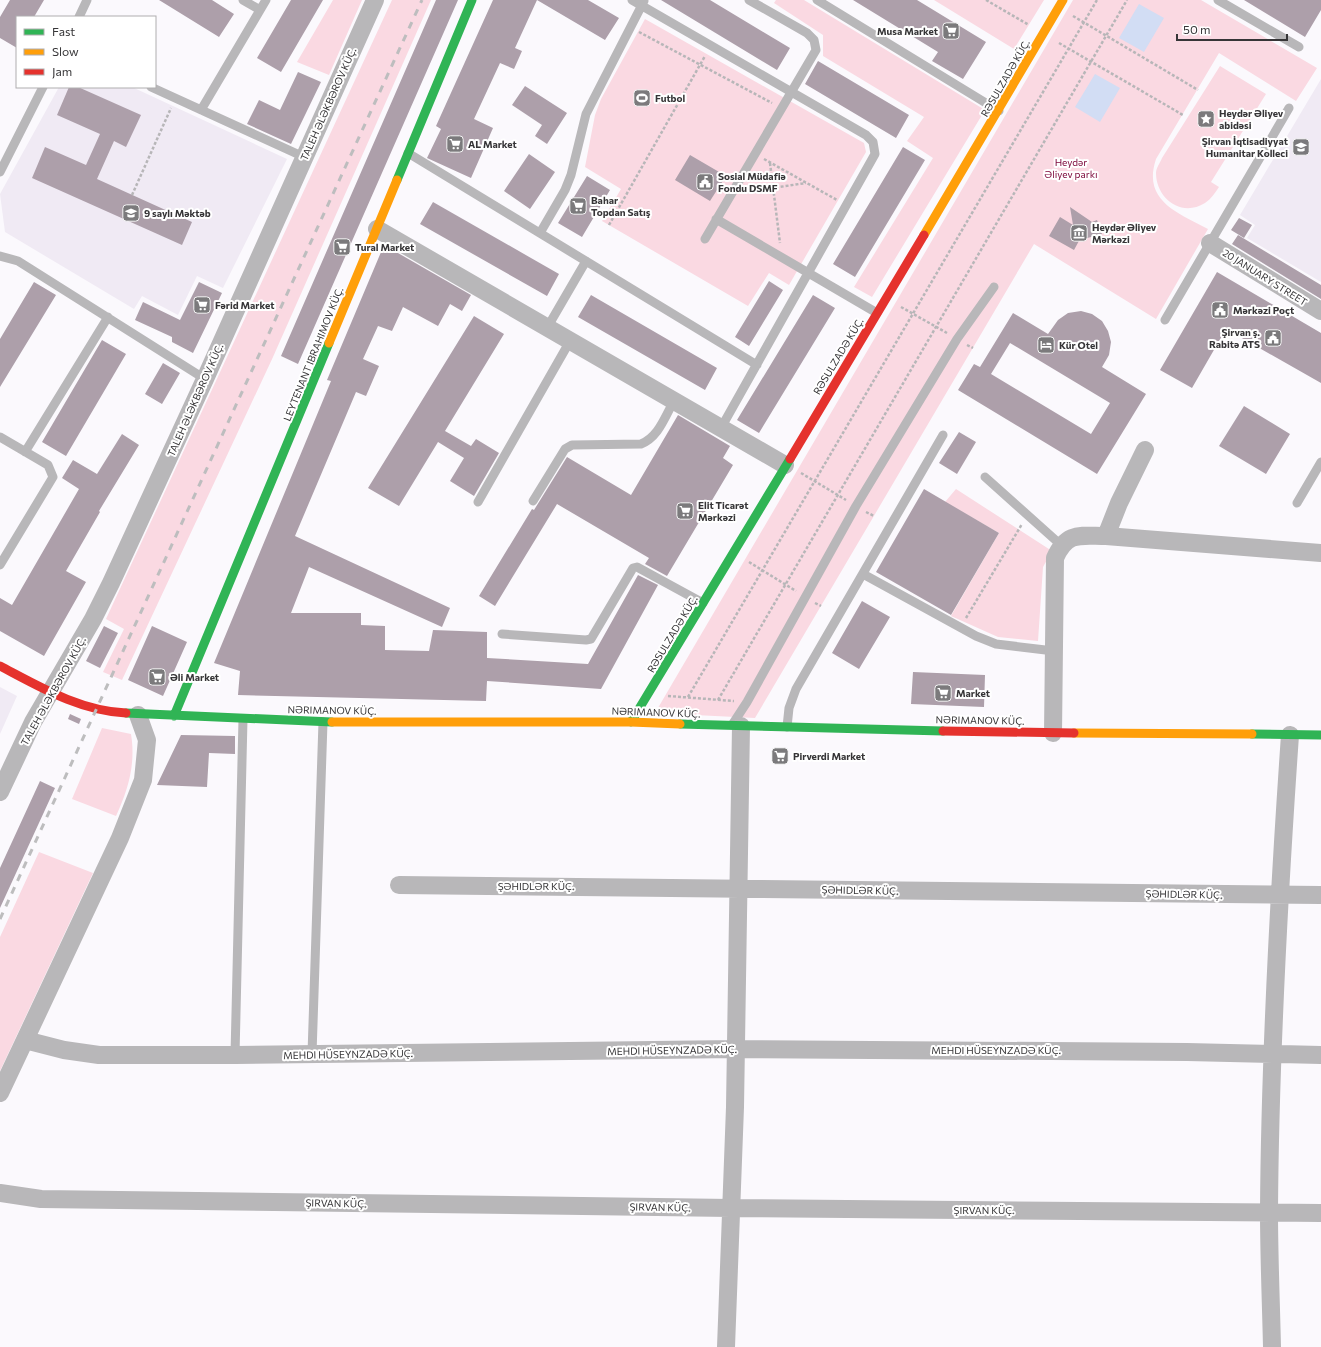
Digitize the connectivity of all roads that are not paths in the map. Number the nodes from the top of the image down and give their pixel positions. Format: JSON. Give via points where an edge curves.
{"nodes":[{"id":1,"x":88,"y":0,"type":"edge"},
{"id":2,"x":243,"y":0,"type":"edge"},
{"id":3,"x":266,"y":0,"type":"edge"},
{"id":4,"x":375,"y":0,"type":"edge"},
{"id":5,"x":472,"y":0,"type":"edge"},
{"id":6,"x":632,"y":0,"type":"edge"},
{"id":7,"x":818,"y":0,"type":"edge"},
{"id":8,"x":1218,"y":0,"type":"edge"},
{"id":9,"x":756,"y":2,"type":"edge"},
{"id":10,"x":643,"y":3,"type":"edge"},
{"id":11,"x":1060,"y":4,"type":"edge"},
{"id":12,"x":260,"y":10,"type":"junction"},
{"id":13,"x":80,"y":16,"type":"edge"},
{"id":14,"x":1298,"y":47,"type":"dead end"},
{"id":15,"x":42,"y":88,"type":"edge"},
{"id":16,"x":153,"y":88,"type":"edge"},
{"id":17,"x":791,"y":92,"type":"junction"},
{"id":18,"x":1289,"y":108,"type":"dead end"},
{"id":19,"x":202,"y":110,"type":"junction"},
{"id":20,"x":999,"y":111,"type":"junction"},
{"id":21,"x":408,"y":153,"type":"junction"},
{"id":22,"x":304,"y":157,"type":"junction"},
{"id":23,"x":0,"y":172,"type":"edge"},
{"id":24,"x":716,"y":219,"type":"junction"},
{"id":25,"x":377,"y":229,"type":"junction"},
{"id":26,"x":540,"y":233,"type":"junction"},
{"id":27,"x":705,"y":238,"type":"dead end"},
{"id":28,"x":1210,"y":243,"type":"junction"},
{"id":29,"x":0,"y":256,"type":"edge"},
{"id":30,"x":586,"y":261,"type":"junction"},
{"id":31,"x":810,"y":273,"type":"junction"},
{"id":32,"x":994,"y":287,"type":"dead end"},
{"id":33,"x":1321,"y":311,"type":"edge"},
{"id":34,"x":877,"y":313,"type":"junction"},
{"id":35,"x":108,"y":317,"type":"junction"},
{"id":36,"x":1165,"y":320,"type":"dead end"},
{"id":37,"x":547,"y":328,"type":"junction"},
{"id":38,"x":570,"y":341,"type":"junction"},
{"id":39,"x":757,"y":365,"type":"junction"},
{"id":40,"x":205,"y":379,"type":"junction"},
{"id":41,"x":674,"y":401,"type":"junction"},
{"id":42,"x":721,"y":428,"type":"junction"},
{"id":43,"x":943,"y":435,"type":"dead end"},
{"id":44,"x":0,"y":437,"type":"edge"},
{"id":45,"x":1145,"y":450,"type":"dead end"},
{"id":46,"x":25,"y":452,"type":"junction"},
{"id":47,"x":1321,"y":462,"type":"edge"},
{"id":48,"x":791,"y":468,"type":"junction"},
{"id":49,"x":985,"y":477,"type":"dead end"},
{"id":50,"x":533,"y":501,"type":"dead end"},
{"id":51,"x":478,"y":502,"type":"dead end"},
{"id":52,"x":1297,"y":503,"type":"dead end"},
{"id":53,"x":1106,"y":536,"type":"junction"},
{"id":54,"x":1061,"y":546,"type":"junction"},
{"id":55,"x":1321,"y":553,"type":"edge"},
{"id":56,"x":0,"y":565,"type":"edge"},
{"id":57,"x":863,"y":574,"type":"junction"},
{"id":58,"x":703,"y":603,"type":"junction"},
{"id":59,"x":502,"y":634,"type":"dead end"},
{"id":60,"x":1054,"y":650,"type":"junction"},
{"id":61,"x":0,"y":666,"type":"edge"},
{"id":62,"x":50,"y":692,"type":"junction"},
{"id":63,"x":138,"y":714,"type":"junction"},
{"id":64,"x":174,"y":716,"type":"junction"},
{"id":65,"x":243,"y":719,"type":"junction"},
{"id":66,"x":324,"y":722,"type":"junction"},
{"id":67,"x":631,"y":722,"type":"junction"},
{"id":68,"x":736,"y":726,"type":"junction"},
{"id":69,"x":787,"y":727,"type":"junction"},
{"id":70,"x":1053,"y":732,"type":"junction"},
{"id":71,"x":1290,"y":734,"type":"junction"},
{"id":72,"x":1321,"y":735,"type":"edge"},
{"id":73,"x":0,"y":792,"type":"edge"},
{"id":74,"x":399,"y":885,"type":"dead end"},
{"id":75,"x":738,"y":888,"type":"junction"},
{"id":76,"x":1279,"y":895,"type":"junction"},
{"id":77,"x":1321,"y":895,"type":"edge"},
{"id":78,"x":25,"y":1040,"type":"junction"},
{"id":79,"x":736,"y":1049,"type":"junction"},
{"id":80,"x":312,"y":1054,"type":"junction"},
{"id":81,"x":1272,"y":1054,"type":"junction"},
{"id":82,"x":235,"y":1055,"type":"junction"},
{"id":83,"x":1321,"y":1055,"type":"edge"},
{"id":84,"x":0,"y":1093,"type":"edge"},
{"id":85,"x":0,"y":1194,"type":"edge"},
{"id":86,"x":731,"y":1208,"type":"junction"},
{"id":87,"x":1269,"y":1212,"type":"junction"},
{"id":88,"x":1321,"y":1213,"type":"edge"},
{"id":89,"x":726,"y":1347,"type":"edge"},
{"id":90,"x":1272,"y":1347,"type":"edge"}],
"edges":[{"from":1,"to":13,"type":"lane"},
{"from":2,"to":12,"type":"lane"},
{"from":3,"to":12,"type":"lane"},
{"from":4,"to":22,"type":"street","name":"TALEH ƏLƏKBƏROV KÜÇ."},
{"from":5,"to":21,"type":"main road","name":"LEYTENANT IBRAHIMOV KÜÇ."},
{"from":6,"to":10,"type":"lane"},
{"from":7,"to":20,"type":"lane"},
{"from":8,"to":14,"type":"lane"},
{"from":9,"to":17,"type":"lane","via":[[807,33],[814,40],[816,50]]},
{"from":10,"to":17,"type":"lane"},
{"from":10,"to":26,"type":"lane","via":[[586,114],[567,185]]},
{"from":11,"to":20,"type":"main road","name":"RƏSULZADƏ KÜÇ."},
{"from":12,"to":19,"type":"lane"},
{"from":15,"to":23,"type":"lane"},
{"from":16,"to":19,"type":"lane"},
{"from":17,"to":24,"type":"lane"},
{"from":17,"to":31,"type":"lane","via":[[866,135],[873,142],[875,154]]},
{"from":18,"to":28,"type":"lane"},
{"from":19,"to":22,"type":"lane"},
{"from":20,"to":34,"type":"main road","name":"RƏSULZADƏ KÜÇ."},
{"from":21,"to":25,"type":"main road","name":"LEYTENANT IBRAHIMOV KÜÇ."},
{"from":21,"to":26,"type":"lane"},
{"from":22,"to":40,"type":"street","name":"TALEH ƏLƏKBƏROV KÜÇ."},
{"from":24,"to":27,"type":"lane"},
{"from":24,"to":31,"type":"lane"},
{"from":25,"to":37,"type":"street"},
{"from":25,"to":64,"type":"main road","name":"LEYTENANT IBRAHIMOV KÜÇ."},
{"from":26,"to":30,"type":"lane"},
{"from":28,"to":33,"type":"street","name":"20 JANUARY STREET"},
{"from":28,"to":36,"type":"lane"},
{"from":29,"to":35,"type":"lane","via":[[18,261]]},
{"from":30,"to":37,"type":"lane"},
{"from":30,"to":39,"type":"lane"},
{"from":31,"to":34,"type":"lane"},
{"from":31,"to":39,"type":"lane"},
{"from":32,"to":68,"type":"lane","via":[[956,339],[856,506]]},
{"from":34,"to":48,"type":"main road","name":"RƏSULZADƏ KÜÇ."},
{"from":35,"to":40,"type":"lane"},
{"from":35,"to":46,"type":"lane"},
{"from":37,"to":38,"type":"street"},
{"from":38,"to":41,"type":"street"},
{"from":38,"to":51,"type":"lane"},
{"from":39,"to":42,"type":"lane"},
{"from":40,"to":62,"type":"street","name":"TALEH ƏLƏKBƏROV KÜÇ.","via":[[111,583],[90,625]]},
{"from":41,"to":42,"type":"street"},
{"from":41,"to":50,"type":"lane","via":[[649,441],[641,444],[572,445],[565,449]]},
{"from":42,"to":48,"type":"street"},
{"from":43,"to":57,"type":"lane"},
{"from":44,"to":46,"type":"lane"},
{"from":45,"to":53,"type":"street"},
{"from":46,"to":56,"type":"lane","via":[[48,466],[53,477]]},
{"from":47,"to":52,"type":"lane"},
{"from":48,"to":58,"type":"main road","name":"RƏSULZADƏ KÜÇ."},
{"from":49,"to":54,"type":"lane"},
{"from":53,"to":54,"type":"street","via":[[1071,537]]},
{"from":53,"to":55,"type":"street"},
{"from":54,"to":60,"type":"street","via":[[1055,558]]},
{"from":57,"to":60,"type":"lane","via":[[960,628],[996,644]]},
{"from":57,"to":69,"type":"lane","via":[[796,689]]},
{"from":58,"to":59,"type":"lane","via":[[637,567],[633,568],[591,639]]},
{"from":58,"to":67,"type":"main road","name":"RƏSULZADƏ KÜÇ."},
{"from":60,"to":70,"type":"street"},
{"from":61,"to":62,"type":"main road","name":"NƏRIMANOV KÜÇ."},
{"from":62,"to":63,"type":"main road","name":"NƏRIMANOV KÜÇ.","via":[[97,710]]},
{"from":62,"to":73,"type":"street","name":"TALEH ƏLƏKBƏROV KÜÇ."},
{"from":63,"to":64,"type":"main road","name":"NƏRIMANOV KÜÇ."},
{"from":63,"to":78,"type":"street","via":[[147,740],[143,780],[120,838]]},
{"from":64,"to":65,"type":"main road","name":"NƏRIMANOV KÜÇ."},
{"from":65,"to":66,"type":"main road","name":"NƏRIMANOV KÜÇ."},
{"from":65,"to":82,"type":"lane"},
{"from":66,"to":67,"type":"main road","name":"NƏRIMANOV KÜÇ."},
{"from":66,"to":80,"type":"lane"},
{"from":67,"to":68,"type":"main road","name":"NƏRIMANOV KÜÇ."},
{"from":68,"to":69,"type":"main road","name":"NƏRIMANOV KÜÇ."},
{"from":68,"to":75,"type":"street"},
{"from":69,"to":70,"type":"main road","name":"NƏRIMANOV KÜÇ."},
{"from":70,"to":71,"type":"main road","name":"NƏRIMANOV KÜÇ."},
{"from":71,"to":72,"type":"main road","name":"NƏRIMANOV KÜÇ."},
{"from":71,"to":76,"type":"street"},
{"from":74,"to":75,"type":"street","name":"ŞƏHIDLƏR KÜÇ."},
{"from":75,"to":76,"type":"street","name":"ŞƏHIDLƏR KÜÇ."},
{"from":75,"to":79,"type":"street"},
{"from":76,"to":77,"type":"street","name":"ŞƏHIDLƏR KÜÇ."},
{"from":76,"to":81,"type":"street"},
{"from":78,"to":82,"type":"street","name":"MEHDI HÜSEYNZADƏ KÜÇ.","via":[[64,1050],[99,1055]]},
{"from":78,"to":84,"type":"street"},
{"from":79,"to":80,"type":"street","name":"MEHDI HÜSEYNZADƏ KÜÇ."},
{"from":79,"to":81,"type":"street","name":"MEHDI HÜSEYNZADƏ KÜÇ."},
{"from":79,"to":86,"type":"street"},
{"from":80,"to":82,"type":"street","name":"MEHDI HÜSEYNZADƏ KÜÇ."},
{"from":81,"to":83,"type":"street","name":"MEHDI HÜSEYNZADƏ KÜÇ."},
{"from":81,"to":87,"type":"street"},
{"from":85,"to":86,"type":"street","name":"ŞIRVAN KÜÇ.","via":[[42,1199]]},
{"from":86,"to":87,"type":"street","name":"ŞIRVAN KÜÇ."},
{"from":86,"to":89,"type":"street"},
{"from":87,"to":88,"type":"street","name":"ŞIRVAN KÜÇ."},
{"from":87,"to":90,"type":"street"}]}
